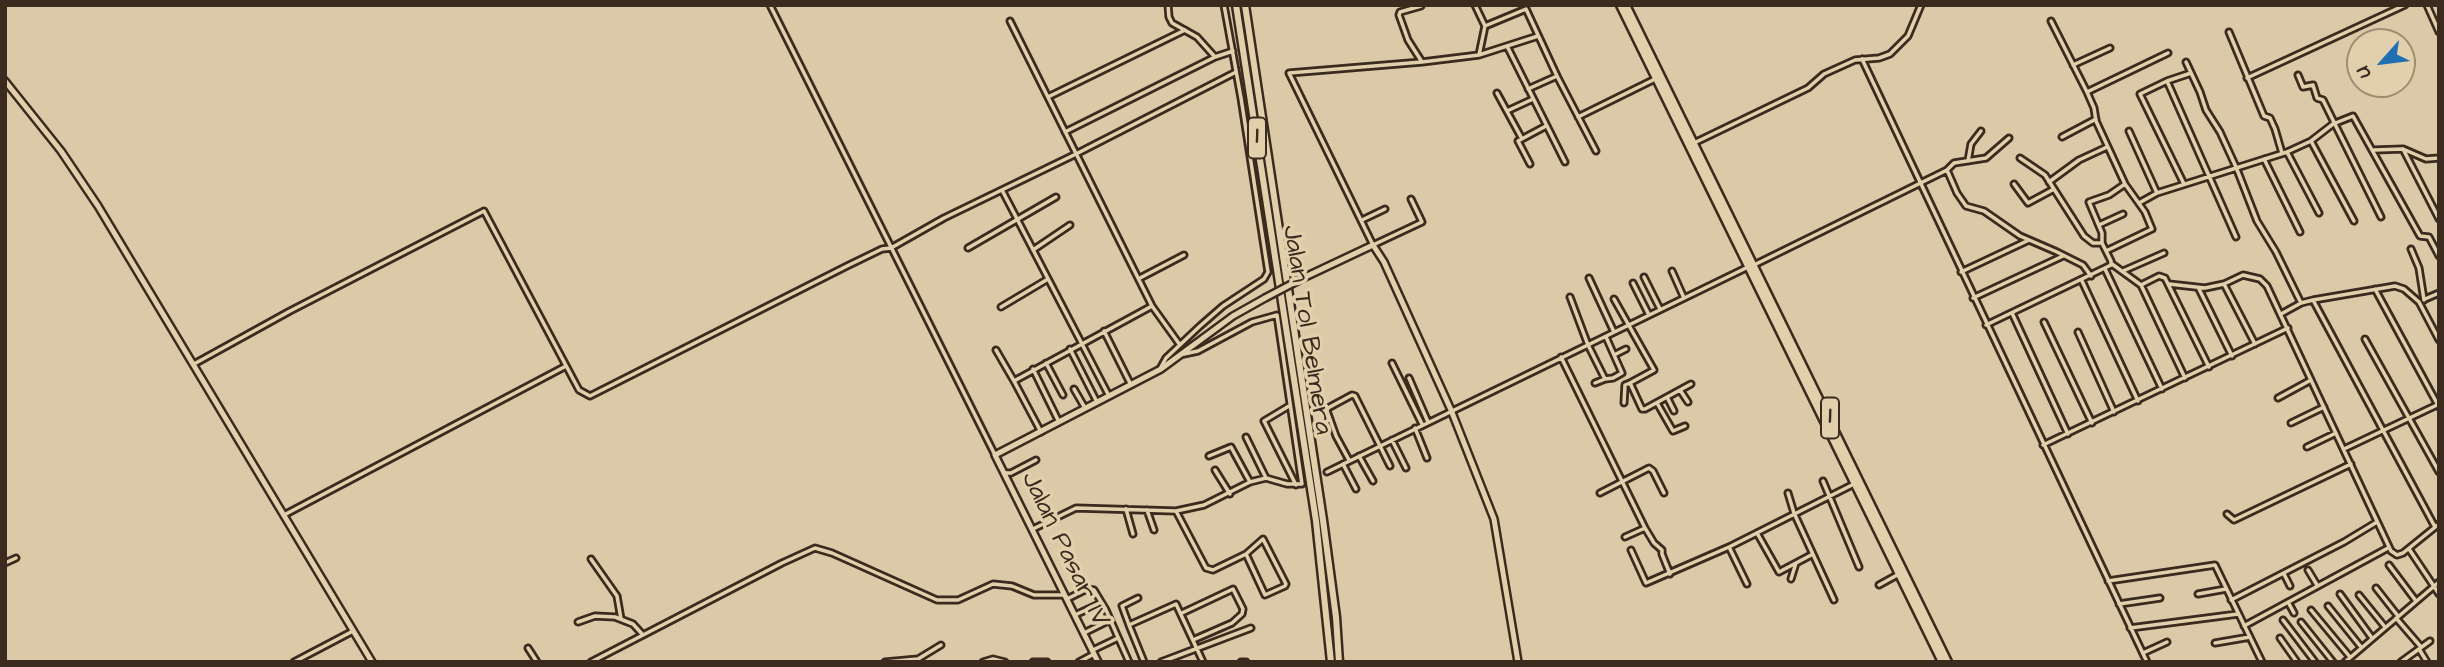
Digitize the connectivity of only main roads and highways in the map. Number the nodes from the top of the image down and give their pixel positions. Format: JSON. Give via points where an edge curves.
{"nodes":[{"id":1,"x":1236,"y":5,"type":"edge"},
{"id":2,"x":1245,"y":5,"type":"edge"},
{"id":3,"x":1620,"y":5,"type":"edge"},
{"id":4,"x":1626,"y":5,"type":"edge"},
{"id":5,"x":1691,"y":145,"type":"junction"},
{"id":6,"x":1751,"y":266,"type":"junction"},
{"id":7,"x":1331,"y":662,"type":"edge"},
{"id":8,"x":1339,"y":662,"type":"edge"},
{"id":9,"x":1942,"y":662,"type":"edge"},
{"id":10,"x":1948,"y":662,"type":"edge"}],
"edges":[{"from":1,"to":7,"type":"highway","name":"Jalan Tol Belmera","number":"1","via":[[1316,522]]},
{"from":2,"to":8,"type":"highway","name":"Jalan Tol Belmera","number":"1","via":[[1323,520]]},
{"from":3,"to":5,"type":"highway","number":"1"},
{"from":4,"to":5,"type":"highway","number":"1"},
{"from":5,"to":6,"type":"highway","number":"1"},
{"from":6,"to":9,"type":"highway","number":"1"},
{"from":6,"to":10,"type":"highway","number":"1"}]}
